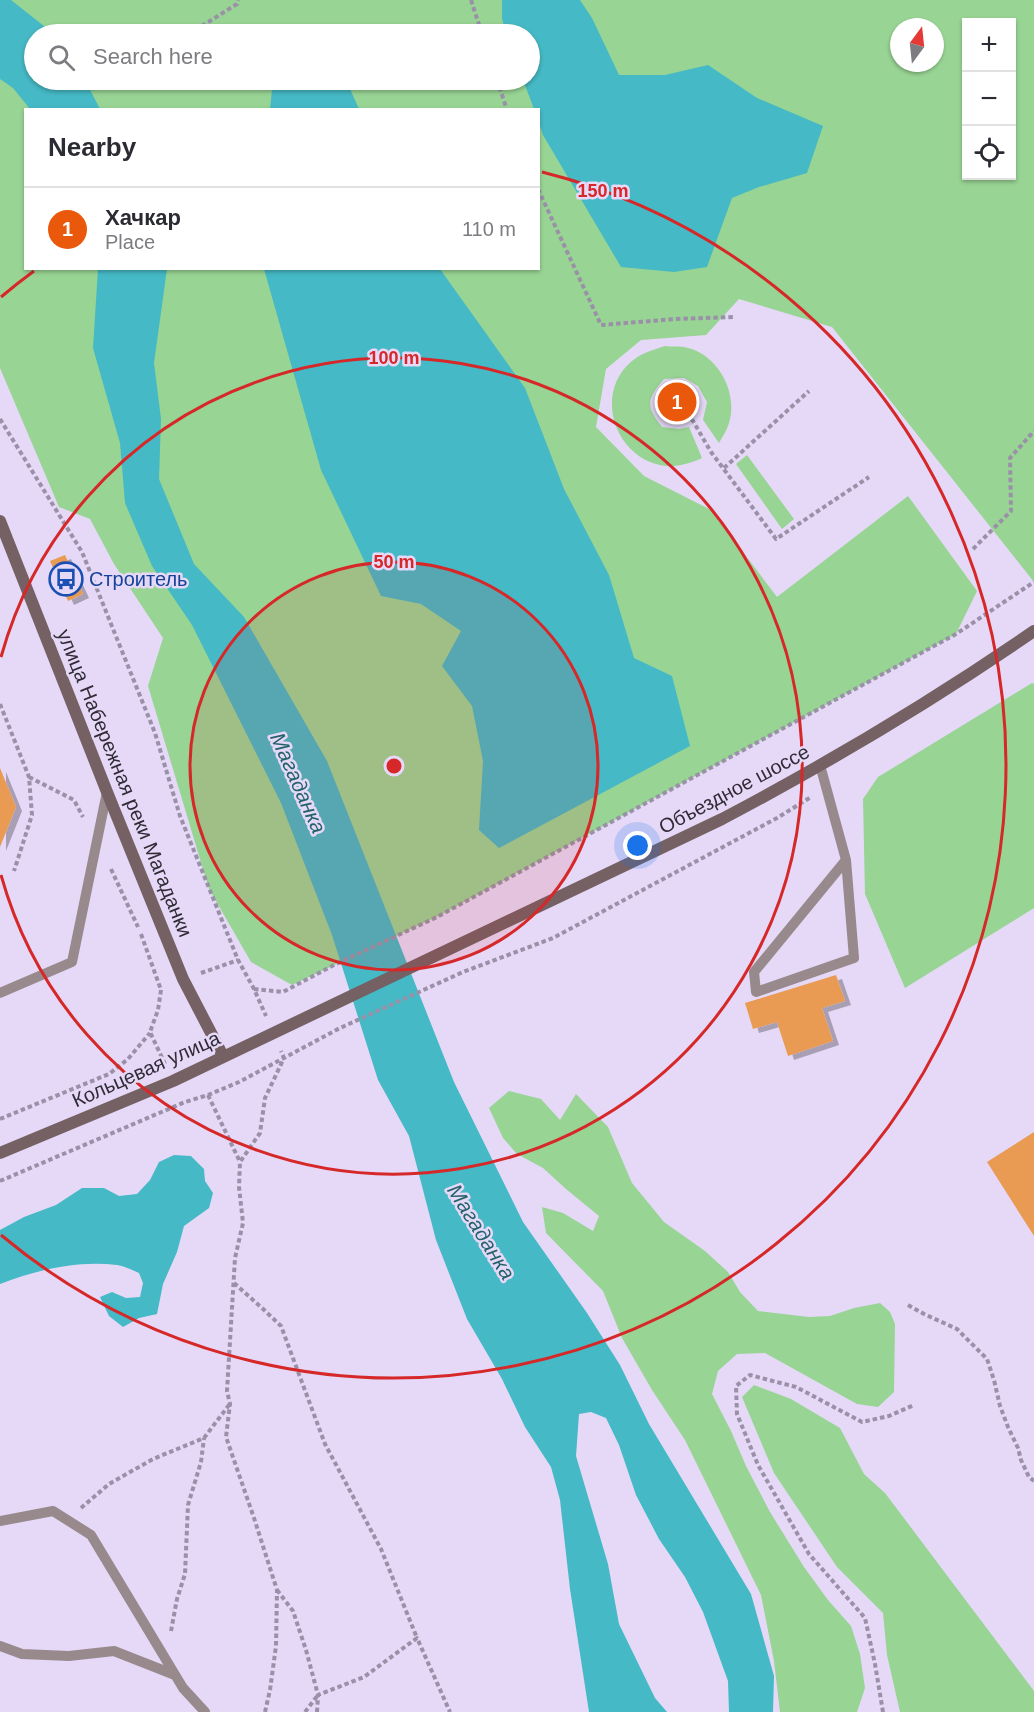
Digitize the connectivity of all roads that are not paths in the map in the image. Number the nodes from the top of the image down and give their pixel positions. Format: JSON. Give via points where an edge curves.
{"nodes":[{"id":1,"x":0,"y":521,"type":"edge"},
{"id":2,"x":1034,"y":631,"type":"edge"},
{"id":3,"x":820,"y":765,"type":"junction"},
{"id":4,"x":107,"y":792,"type":"junction"},
{"id":5,"x":846,"y":860,"type":"junction"},
{"id":6,"x":0,"y":993,"type":"edge"},
{"id":7,"x":307,"y":1016,"type":"joint"},
{"id":8,"x":223,"y":1056,"type":"junction"},
{"id":9,"x":0,"y":1153,"type":"edge"},
{"id":10,"x":0,"y":1521,"type":"edge"},
{"id":11,"x":0,"y":1646,"type":"edge"},
{"id":12,"x":175,"y":1676,"type":"junction"},
{"id":13,"x":205,"y":1712,"type":"edge"}],
"edges":[{"from":1,"to":4,"type":"street","name":"улица Набережная реки Магаданки"},
{"from":2,"to":3,"type":"street","name":"Объездное шоссе","via":[[936,696]]},
{"from":3,"to":5,"type":"lane"},
{"from":3,"to":7,"type":"street","name":"Объездное шоссе","via":[[722,819]]},
{"from":4,"to":6,"type":"lane","via":[[72,962]]},
{"from":4,"to":8,"type":"street","name":"улица Набережная реки Магаданки","via":[[183,980]]},
{"from":5,"to":5,"type":"lane","via":[[754,972],[756,992],[854,958]]},
{"from":7,"to":8,"type":"street","name":"Кольцевая улица"},
{"from":8,"to":9,"type":"street","name":"Кольцевая улица"},
{"from":10,"to":12,"type":"lane","via":[[53,1511],[91,1534]]},
{"from":11,"to":12,"type":"lane","via":[[22,1654],[69,1656],[114,1651]]},
{"from":12,"to":13,"type":"lane"}]}
